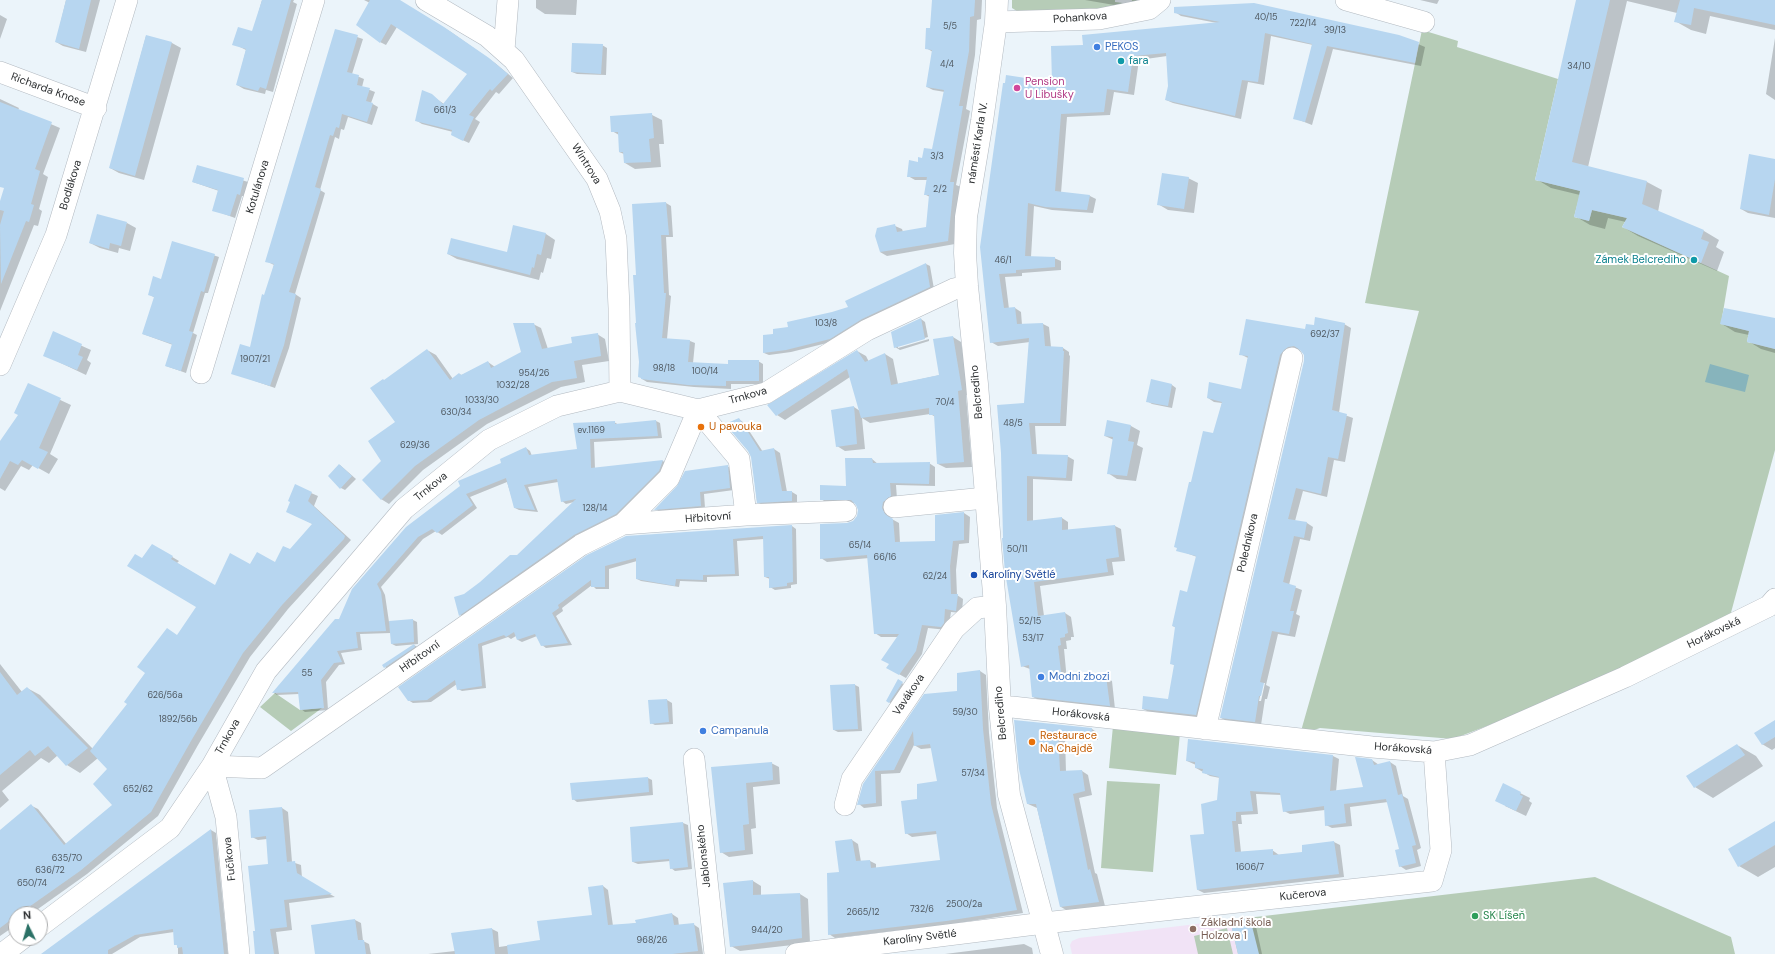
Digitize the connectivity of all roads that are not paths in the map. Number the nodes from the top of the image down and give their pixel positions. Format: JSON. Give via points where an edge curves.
{"nodes":[{"id":1,"x":127,"y":0,"type":"edge"},
{"id":2,"x":314,"y":0,"type":"edge"},
{"id":3,"x":426,"y":0,"type":"edge"},
{"id":4,"x":508,"y":0,"type":"edge"},
{"id":5,"x":997,"y":0,"type":"edge"},
{"id":6,"x":1160,"y":0,"type":"edge"},
{"id":7,"x":1346,"y":0,"type":"edge"},
{"id":8,"x":996,"y":22,"type":"junction"},
{"id":9,"x":1424,"y":22,"type":"dead end"},
{"id":10,"x":504,"y":50,"type":"junction"},
{"id":11,"x":0,"y":72,"type":"edge"},
{"id":12,"x":96,"y":108,"type":"junction"},
{"id":13,"x":967,"y":286,"type":"junction"},
{"id":14,"x":1292,"y":358,"type":"dead end"},
{"id":15,"x":0,"y":365,"type":"edge"},
{"id":16,"x":201,"y":373,"type":"dead end"},
{"id":17,"x":620,"y":391,"type":"junction"},
{"id":18,"x":698,"y":410,"type":"junction"},
{"id":19,"x":985,"y":498,"type":"junction"},
{"id":20,"x":894,"y":507,"type":"dead end"},
{"id":21,"x":846,"y":511,"type":"dead end"},
{"id":22,"x":746,"y":515,"type":"junction"},
{"id":23,"x":623,"y":524,"type":"junction"},
{"id":24,"x":1775,"y":599,"type":"edge"},
{"id":25,"x":995,"y":606,"type":"junction"},
{"id":26,"x":1000,"y":708,"type":"junction"},
{"id":27,"x":1205,"y":729,"type":"junction"},
{"id":28,"x":1434,"y":752,"type":"junction"},
{"id":29,"x":694,"y":759,"type":"dead end"},
{"id":30,"x":212,"y":766,"type":"junction"},
{"id":31,"x":845,"y":805,"type":"dead end"},
{"id":32,"x":48,"y":920,"type":"edge"},
{"id":33,"x":1044,"y":922,"type":"junction"},
{"id":34,"x":13,"y":946,"type":"edge"},
{"id":35,"x":2,"y":954,"type":"edge"},
{"id":36,"x":240,"y":954,"type":"edge"},
{"id":37,"x":715,"y":954,"type":"edge"},
{"id":38,"x":796,"y":954,"type":"edge"},
{"id":39,"x":1052,"y":954,"type":"edge"}],
"edges":[{"from":1,"to":12,"type":"street","name":"Bodlákova"},
{"from":2,"to":16,"type":"street","name":"Kotulánova"},
{"from":3,"to":10,"type":"street","name":"Wintrova","via":[[487,36]]},
{"from":4,"to":10,"type":"street"},
{"from":5,"to":8,"type":"street","name":"náměstí Karla IV."},
{"from":6,"to":8,"type":"street","name":"Pohankova","via":[[1149,8],[1099,19]]},
{"from":7,"to":9,"type":"street"},
{"from":8,"to":13,"type":"street","name":"náměstí Karla IV.","via":[[966,217]]},
{"from":10,"to":17,"type":"street","name":"Wintrova","via":[[523,72],[598,179],[610,211],[616,239]]},
{"from":11,"to":12,"type":"street","name":"Richarda Knose"},
{"from":12,"to":15,"type":"street","name":"Bodlákova","via":[[56,235]]},
{"from":13,"to":18,"type":"street","name":"Trnkova","via":[[954,289],[867,330],[766,393]]},
{"from":13,"to":19,"type":"street","name":"Belcrediho"},
{"from":14,"to":27,"type":"street","name":"Poledníkova"},
{"from":17,"to":18,"type":"street","name":"Trnkova"},
{"from":17,"to":30,"type":"street","name":"Trnkova","via":[[557,406],[489,440],[404,509],[266,670]]},
{"from":18,"to":22,"type":"street","name":"Hřbitovní","via":[[739,459]]},
{"from":18,"to":23,"type":"street","name":"Hřbitovní","via":[[669,478]]},
{"from":19,"to":20,"type":"street"},
{"from":19,"to":25,"type":"street","name":"Belcrediho"},
{"from":21,"to":22,"type":"street","name":"Hřbitovní"},
{"from":22,"to":23,"type":"street","name":"Hřbitovní"},
{"from":23,"to":30,"type":"street","name":"Hřbitovní","via":[[581,545],[262,768]]},
{"from":24,"to":28,"type":"street","name":"Horákovská","via":[[1769,606],[1624,677],[1470,745]]},
{"from":25,"to":26,"type":"street","name":"Belcrediho"},
{"from":25,"to":31,"type":"street","name":"Vavákova","via":[[977,608],[954,629],[852,778]]},
{"from":26,"to":27,"type":"street","name":"Horákovská","via":[[1012,707]]},
{"from":26,"to":33,"type":"street","name":"Belcrediho","via":[[1009,795]]},
{"from":27,"to":28,"type":"street","name":"Horákovská"},
{"from":28,"to":33,"type":"street","name":"Kučerova","via":[[1441,850],[1432,881]]},
{"from":29,"to":37,"type":"street","name":"Jablonského"},
{"from":30,"to":32,"type":"street","name":"Trnkova","via":[[170,828]]},
{"from":30,"to":36,"type":"street","name":"Fučíkova","via":[[226,817]]},
{"from":33,"to":38,"type":"street","name":"Karolíny Světlé"},
{"from":33,"to":39,"type":"street","name":"Belcrediho"},
{"from":34,"to":35,"type":"street"}]}
